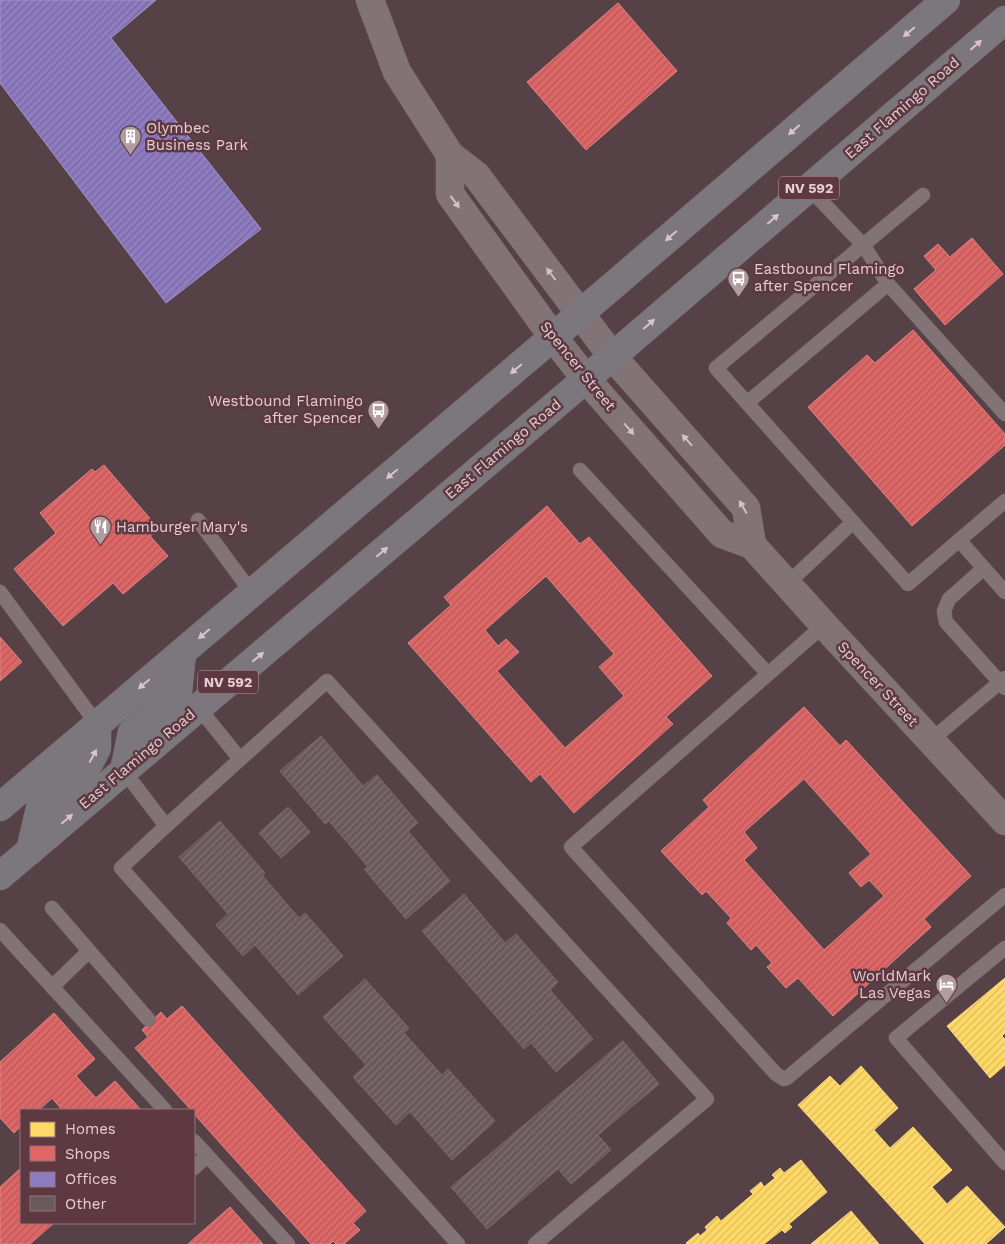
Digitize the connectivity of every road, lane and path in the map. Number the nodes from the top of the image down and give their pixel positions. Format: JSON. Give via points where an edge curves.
{"nodes":[{"id":1,"x":370,"y":0,"type":"edge"},
{"id":2,"x":946,"y":0,"type":"edge"},
{"id":3,"x":1005,"y":20,"type":"edge"},
{"id":4,"x":450,"y":156,"type":"junction"},
{"id":5,"x":808,"y":188,"type":"junction"},
{"id":6,"x":923,"y":195,"type":"dead end"},
{"id":7,"x":864,"y":246,"type":"junction"},
{"id":8,"x":888,"y":284,"type":"junction"},
{"id":9,"x":581,"y":313,"type":"junction"},
{"id":10,"x":553,"y":337,"type":"junction"},
{"id":11,"x":612,"y":356,"type":"junction"},
{"id":12,"x":586,"y":379,"type":"junction"},
{"id":13,"x":746,"y":403,"type":"junction"},
{"id":14,"x":1005,"y":414,"type":"edge"},
{"id":15,"x":580,"y":470,"type":"dead end"},
{"id":16,"x":1005,"y":501,"type":"edge"},
{"id":17,"x":198,"y":520,"type":"dead end"},
{"id":18,"x":853,"y":522,"type":"junction"},
{"id":19,"x":959,"y":540,"type":"junction"},
{"id":20,"x":752,"y":545,"type":"junction"},
{"id":21,"x":984,"y":568,"type":"junction"},
{"id":22,"x":787,"y":584,"type":"junction"},
{"id":23,"x":0,"y":592,"type":"edge"},
{"id":24,"x":252,"y":592,"type":"junction"},
{"id":25,"x":1005,"y":592,"type":"edge"},
{"id":26,"x":824,"y":625,"type":"junction"},
{"id":27,"x":182,"y":653,"type":"junction"},
{"id":28,"x":768,"y":674,"type":"junction"},
{"id":29,"x":1003,"y":683,"type":"edge"},
{"id":30,"x":198,"y":707,"type":"junction"},
{"id":31,"x":97,"y":724,"type":"junction"},
{"id":32,"x":930,"y":741,"type":"junction"},
{"id":33,"x":240,"y":759,"type":"junction"},
{"id":34,"x":124,"y":771,"type":"junction"},
{"id":35,"x":0,"y":807,"type":"edge"},
{"id":36,"x":1005,"y":821,"type":"edge"},
{"id":37,"x":166,"y":826,"type":"junction"},
{"id":38,"x":30,"y":851,"type":"junction"},
{"id":39,"x":0,"y":876,"type":"edge"},
{"id":40,"x":1005,"y":895,"type":"edge"},
{"id":41,"x":52,"y":908,"type":"dead end"},
{"id":42,"x":0,"y":930,"type":"edge"},
{"id":43,"x":1005,"y":948,"type":"edge"},
{"id":44,"x":89,"y":951,"type":"junction"},
{"id":45,"x":52,"y":987,"type":"junction"},
{"id":46,"x":148,"y":1019,"type":"dead end"},
{"id":47,"x":164,"y":1109,"type":"edge"},
{"id":48,"x":195,"y":1142,"type":"edge"},
{"id":49,"x":207,"y":1156,"type":"junction"},
{"id":50,"x":1005,"y":1163,"type":"edge"},
{"id":51,"x":195,"y":1167,"type":"edge"},
{"id":52,"x":288,"y":1244,"type":"edge"},
{"id":53,"x":458,"y":1244,"type":"edge"},
{"id":54,"x":535,"y":1244,"type":"edge"}],
"edges":[{"from":1,"to":4,"type":"street","via":[[397,72]]},
{"from":2,"to":9,"type":"main road","one_way":true},
{"from":5,"to":3,"type":"main road","name":"East Flamingo Road","number":"NV 592","one_way":true},
{"from":9,"to":4,"type":"street","one_way":true,"via":[[476,174]]},
{"from":4,"to":10,"type":"street","name":"Spencer Street","one_way":true,"via":[[450,194]]},
{"from":5,"to":7,"type":"lane"},
{"from":11,"to":5,"type":"main road","name":"East Flamingo Road","number":"NV 592","one_way":true},
{"from":6,"to":7,"type":"lane"},
{"from":7,"to":8,"type":"lane"},
{"from":7,"to":13,"type":"lane","via":[[716,368]]},
{"from":8,"to":13,"type":"lane"},
{"from":8,"to":14,"type":"lane"},
{"from":9,"to":10,"type":"main road"},
{"from":9,"to":11,"type":"street"},
{"from":10,"to":12,"type":"street","name":"Spencer Street"},
{"from":10,"to":24,"type":"main road","one_way":true},
{"from":11,"to":12,"type":"main road","name":"East Flamingo Road","number":"NV 592"},
{"from":20,"to":11,"type":"street","one_way":true,"via":[[746,508]]},
{"from":12,"to":20,"type":"street","name":"Spencer Street","one_way":true,"via":[[722,534]]},
{"from":30,"to":12,"type":"main road","name":"East Flamingo Road","number":"NV 592","one_way":true},
{"from":13,"to":18,"type":"lane"},
{"from":15,"to":28,"type":"lane"},
{"from":16,"to":19,"type":"lane"},
{"from":17,"to":24,"type":"lane"},
{"from":18,"to":19,"type":"lane","via":[[908,584]]},
{"from":18,"to":22,"type":"lane"},
{"from":19,"to":21,"type":"lane"},
{"from":20,"to":22,"type":"street","name":"Spencer Street"},
{"from":21,"to":25,"type":"lane"},
{"from":21,"to":29,"type":"lane","via":[[950,599],[944,611],[946,622]]},
{"from":22,"to":26,"type":"street","name":"Spencer Street"},
{"from":23,"to":31,"type":"lane"},
{"from":24,"to":27,"type":"main road","one_way":true},
{"from":26,"to":28,"type":"lane"},
{"from":26,"to":32,"type":"street","name":"Spencer Street"},
{"from":27,"to":31,"type":"main road","one_way":true},
{"from":27,"to":34,"type":"main road","via":[[178,692],[132,732]]},
{"from":28,"to":40,"type":"lane","via":[[571,847],[776,1074],[788,1078]]},
{"from":29,"to":32,"type":"lane"},
{"from":30,"to":33,"type":"lane"},
{"from":30,"to":34,"type":"main road","name":"East Flamingo Road","number":"NV 592"},
{"from":31,"to":35,"type":"main road"},
{"from":38,"to":31,"type":"main road","one_way":true,"via":[[40,808],[86,769],[97,748]]},
{"from":32,"to":36,"type":"street","name":"Spencer Street"},
{"from":33,"to":37,"type":"lane"},
{"from":33,"to":54,"type":"lane","via":[[327,681],[706,1099]]},
{"from":34,"to":37,"type":"lane"},
{"from":38,"to":34,"type":"main road","name":"East Flamingo Road","number":"NV 592","one_way":true},
{"from":37,"to":53,"type":"lane","via":[[121,868]]},
{"from":38,"to":39,"type":"main road","name":"East Flamingo Road","number":"NV 592"},
{"from":41,"to":44,"type":"lane"},
{"from":42,"to":45,"type":"lane"},
{"from":43,"to":50,"type":"lane","via":[[896,1038]]},
{"from":44,"to":45,"type":"lane"},
{"from":44,"to":46,"type":"lane"},
{"from":45,"to":47,"type":"lane"},
{"from":48,"to":49,"type":"lane"},
{"from":49,"to":51,"type":"lane"},
{"from":49,"to":52,"type":"lane"}]}
